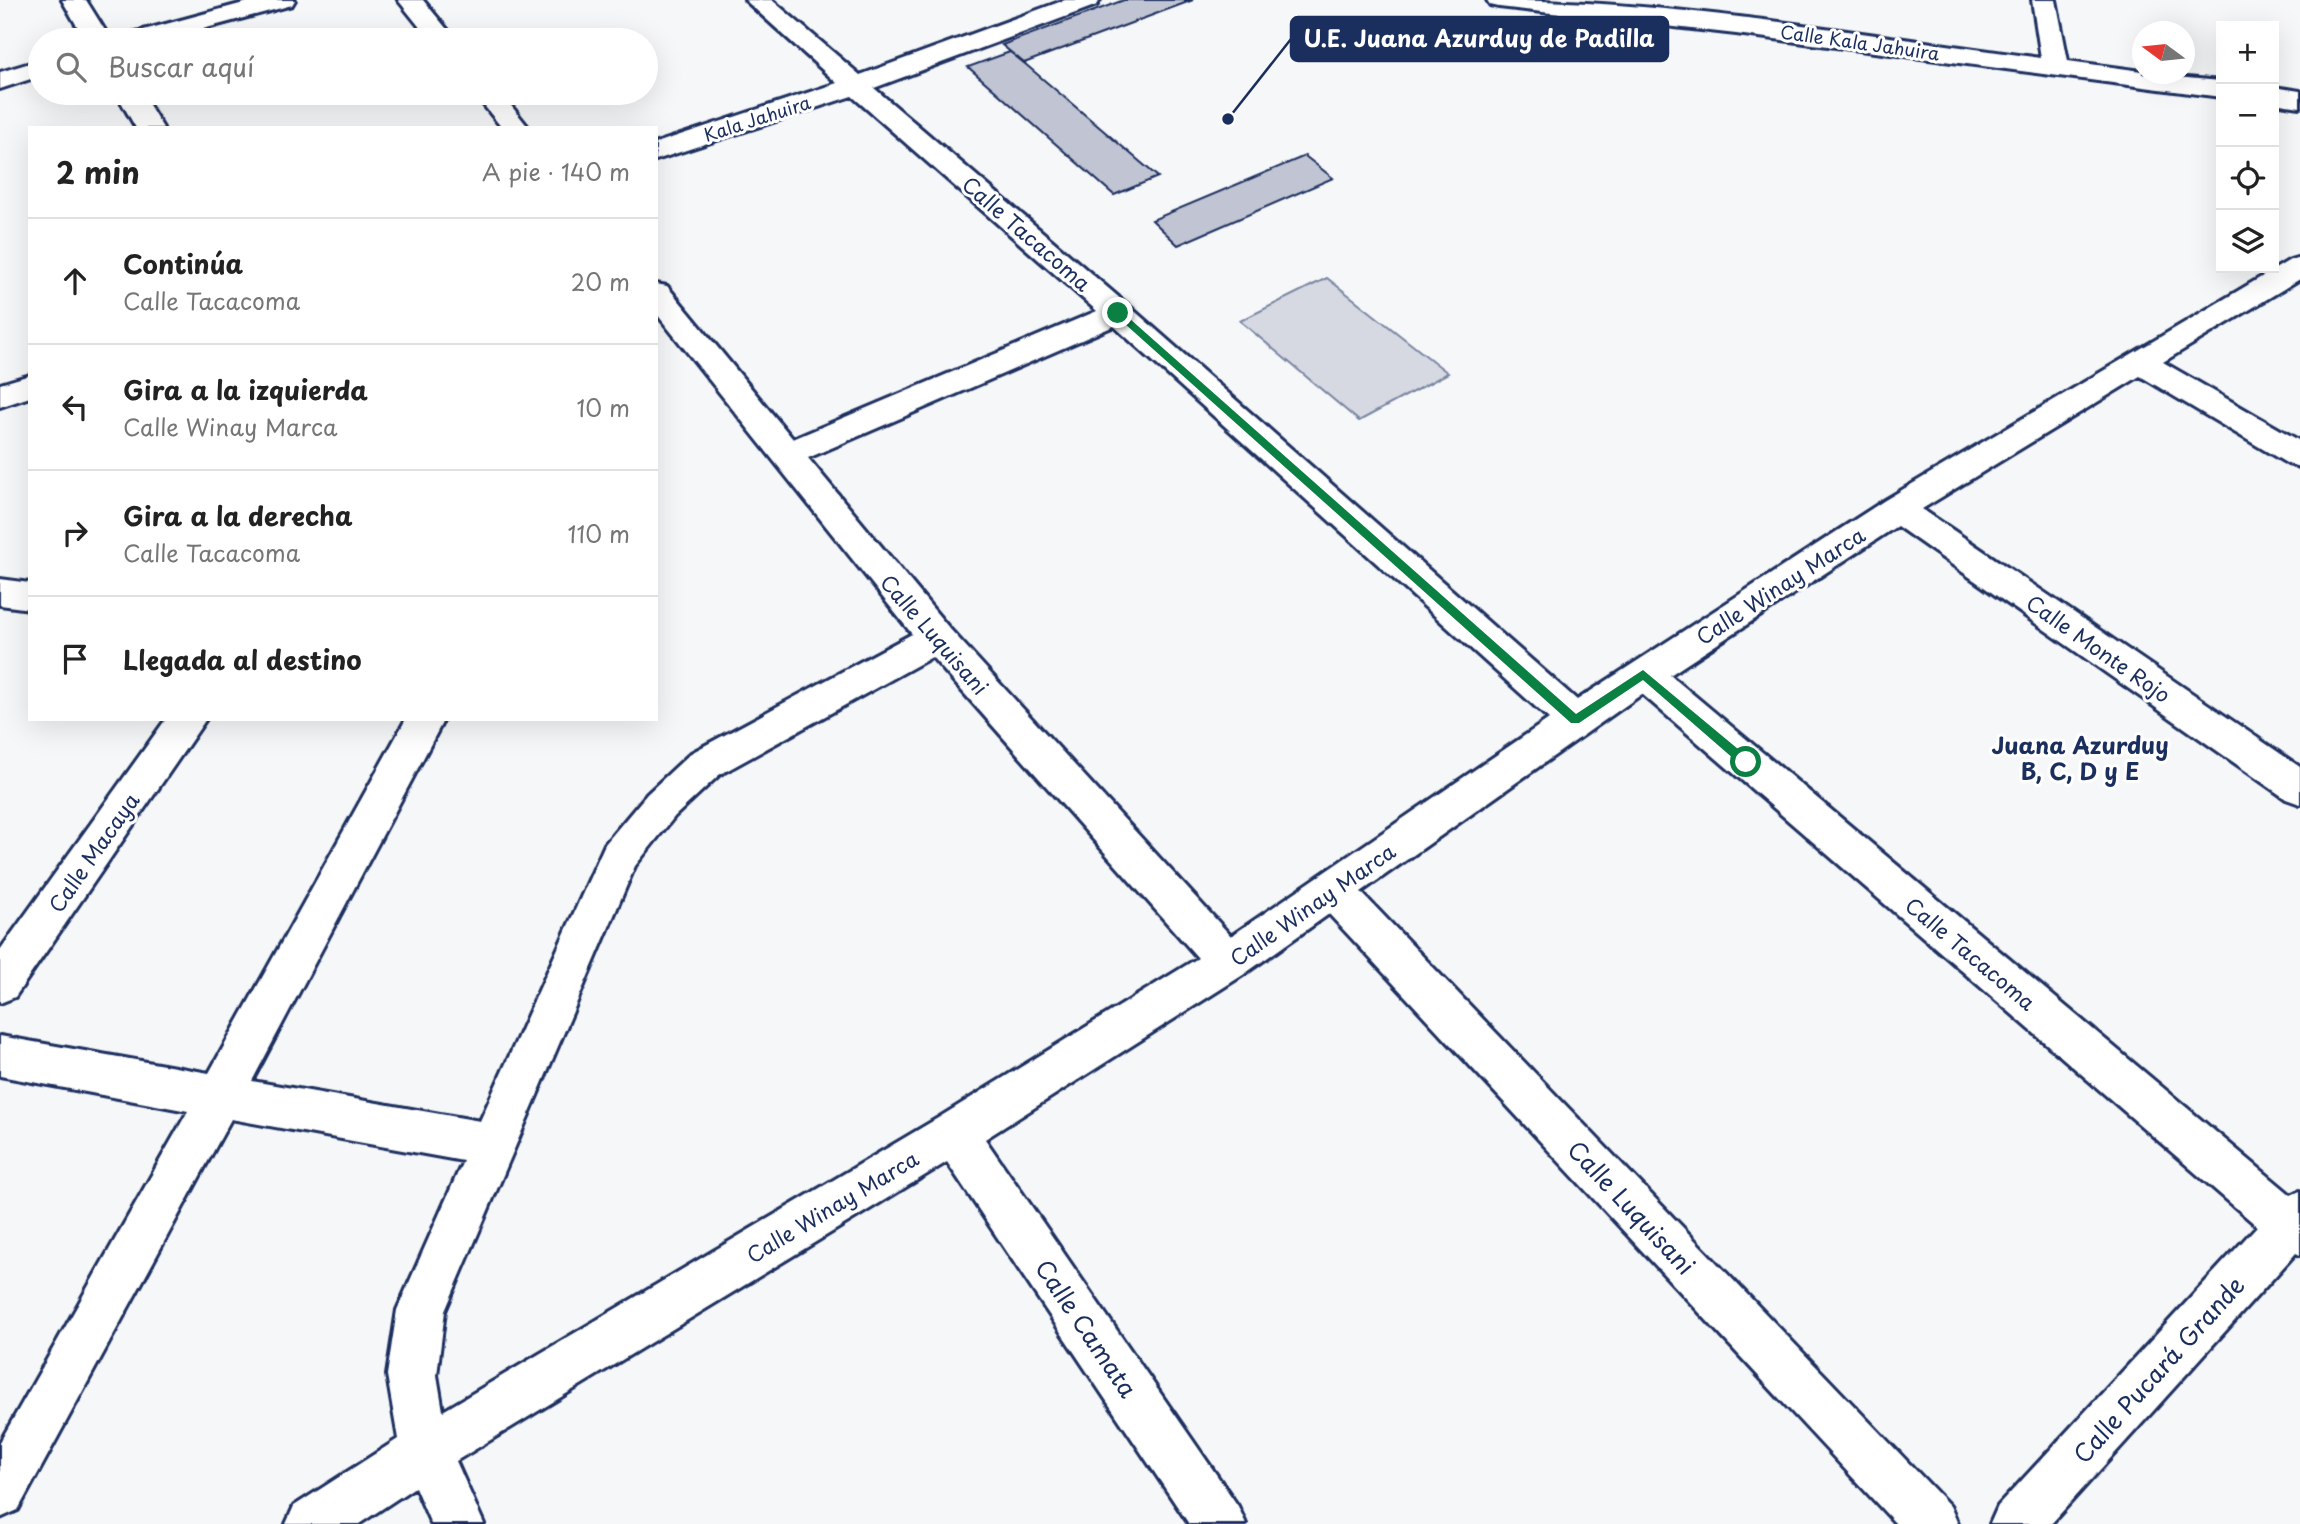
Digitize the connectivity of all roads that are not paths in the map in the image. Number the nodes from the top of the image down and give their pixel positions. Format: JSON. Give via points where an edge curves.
{"nodes":[{"id":1,"x":74,"y":0,"type":"edge"},
{"id":2,"x":283,"y":0,"type":"edge"},
{"id":3,"x":410,"y":0,"type":"edge"},
{"id":4,"x":757,"y":0,"type":"edge"},
{"id":5,"x":1088,"y":0,"type":"edge"},
{"id":6,"x":1499,"y":0,"type":"edge"},
{"id":7,"x":2044,"y":0,"type":"edge"},
{"id":8,"x":1737,"y":13,"type":"edge"},
{"id":9,"x":91,"y":28,"type":"edge"},
{"id":10,"x":179,"y":28,"type":"edge"},
{"id":11,"x":433,"y":28,"type":"edge"},
{"id":12,"x":2056,"y":69,"type":"junction"},
{"id":13,"x":28,"y":72,"type":"edge"},
{"id":14,"x":0,"y":80,"type":"edge"},
{"id":15,"x":858,"y":85,"type":"junction"},
{"id":16,"x":2216,"y":88,"type":"edge"},
{"id":17,"x":2279,"y":96,"type":"edge"},
{"id":18,"x":2300,"y":99,"type":"edge"},
{"id":19,"x":136,"y":105,"type":"edge"},
{"id":20,"x":497,"y":105,"type":"edge"},
{"id":21,"x":149,"y":126,"type":"edge"},
{"id":22,"x":514,"y":126,"type":"edge"},
{"id":23,"x":658,"y":151,"type":"edge"},
{"id":24,"x":2300,"y":266,"type":"edge"},
{"id":25,"x":660,"y":307,"type":"edge"},
{"id":26,"x":1118,"y":313,"type":"junction"},
{"id":27,"x":2141,"y":363,"type":"junction"},
{"id":28,"x":28,"y":386,"type":"edge"},
{"id":29,"x":0,"y":396,"type":"edge"},
{"id":30,"x":785,"y":455,"type":"junction"},
{"id":31,"x":2300,"y":456,"type":"edge"},
{"id":32,"x":1897,"y":509,"type":"junction"},
{"id":33,"x":0,"y":592,"type":"edge"},
{"id":34,"x":28,"y":596,"type":"edge"},
{"id":35,"x":936,"y":638,"type":"junction"},
{"id":36,"x":1643,"y":674,"type":"junction"},
{"id":37,"x":1575,"y":720,"type":"junction"},
{"id":38,"x":186,"y":721,"type":"edge"},
{"id":39,"x":424,"y":721,"type":"edge"},
{"id":40,"x":2300,"y":788,"type":"edge"},
{"id":41,"x":1332,"y":889,"type":"junction"},
{"id":42,"x":1228,"y":962,"type":"junction"},
{"id":43,"x":0,"y":984,"type":"edge"},
{"id":44,"x":0,"y":1056,"type":"edge"},
{"id":45,"x":220,"y":1096,"type":"junction"},
{"id":46,"x":954,"y":1133,"type":"junction"},
{"id":47,"x":491,"y":1145,"type":"junction"},
{"id":48,"x":2297,"y":1223,"type":"edge"},
{"id":49,"x":425,"y":1451,"type":"junction"},
{"id":50,"x":0,"y":1492,"type":"edge"},
{"id":51,"x":312,"y":1524,"type":"edge"},
{"id":52,"x":458,"y":1524,"type":"edge"},
{"id":53,"x":1220,"y":1524,"type":"edge"},
{"id":54,"x":1932,"y":1524,"type":"edge"},
{"id":55,"x":2017,"y":1524,"type":"edge"}],
"edges":[{"from":1,"to":9,"type":"street"},
{"from":2,"to":10,"type":"street"},
{"from":3,"to":11,"type":"street"},
{"from":4,"to":15,"type":"street","name":"Calle Tacacoma"},
{"from":5,"to":15,"type":"street","name":"Kala Jahuira"},
{"from":6,"to":8,"type":"street","name":"Calle Kala Jahuira"},
{"from":7,"to":12,"type":"street"},
{"from":8,"to":12,"type":"street","name":"Calle Kala Jahuira"},
{"from":12,"to":16,"type":"street","name":"Calle Kala Jahuira"},
{"from":13,"to":14,"type":"street"},
{"from":15,"to":23,"type":"street","name":"Kala Jahuira"},
{"from":15,"to":26,"type":"street","name":"Calle Tacacoma"},
{"from":17,"to":18,"type":"street"},
{"from":19,"to":21,"type":"street"},
{"from":20,"to":22,"type":"street"},
{"from":24,"to":27,"type":"street","name":"Calle Winay Marca"},
{"from":25,"to":30,"type":"street","name":"Calle Luquisani"},
{"from":26,"to":30,"type":"street"},
{"from":26,"to":37,"type":"street","name":"Calle Tacacoma"},
{"from":27,"to":31,"type":"street"},
{"from":27,"to":32,"type":"street","name":"Calle Winay Marca"},
{"from":28,"to":29,"type":"street"},
{"from":30,"to":35,"type":"street","name":"Calle Luquisani"},
{"from":32,"to":36,"type":"street","name":"Calle Winay Marca"},
{"from":32,"to":40,"type":"street","name":"Calle Monte Rojo"},
{"from":33,"to":34,"type":"street"},
{"from":35,"to":42,"type":"street","name":"Calle Luquisani"},
{"from":35,"to":47,"type":"street","via":[[705,764],[660,805],[619,856]]},
{"from":36,"to":37,"type":"street","name":"Calle Winay Marca"},
{"from":36,"to":48,"type":"street","name":"Calle Tacacoma"},
{"from":37,"to":41,"type":"street","name":"Calle Winay Marca"},
{"from":38,"to":43,"type":"street","name":"Calle Macaya"},
{"from":39,"to":45,"type":"street"},
{"from":41,"to":42,"type":"street","name":"Calle Winay Marca"},
{"from":41,"to":54,"type":"street","name":"Calle Luquisani"},
{"from":42,"to":46,"type":"street","name":"Calle Winay Marca"},
{"from":44,"to":45,"type":"street"},
{"from":45,"to":47,"type":"street"},
{"from":45,"to":50,"type":"street"},
{"from":46,"to":49,"type":"street","name":"Calle Winay Marca"},
{"from":46,"to":53,"type":"street","name":"Calle Camata"},
{"from":47,"to":49,"type":"street","via":[[421,1310],[412,1375]]},
{"from":48,"to":55,"type":"street","name":"Calle Pucará Grande"},
{"from":49,"to":51,"type":"street","name":"Calle Winay Marca"},
{"from":49,"to":52,"type":"street"}]}
